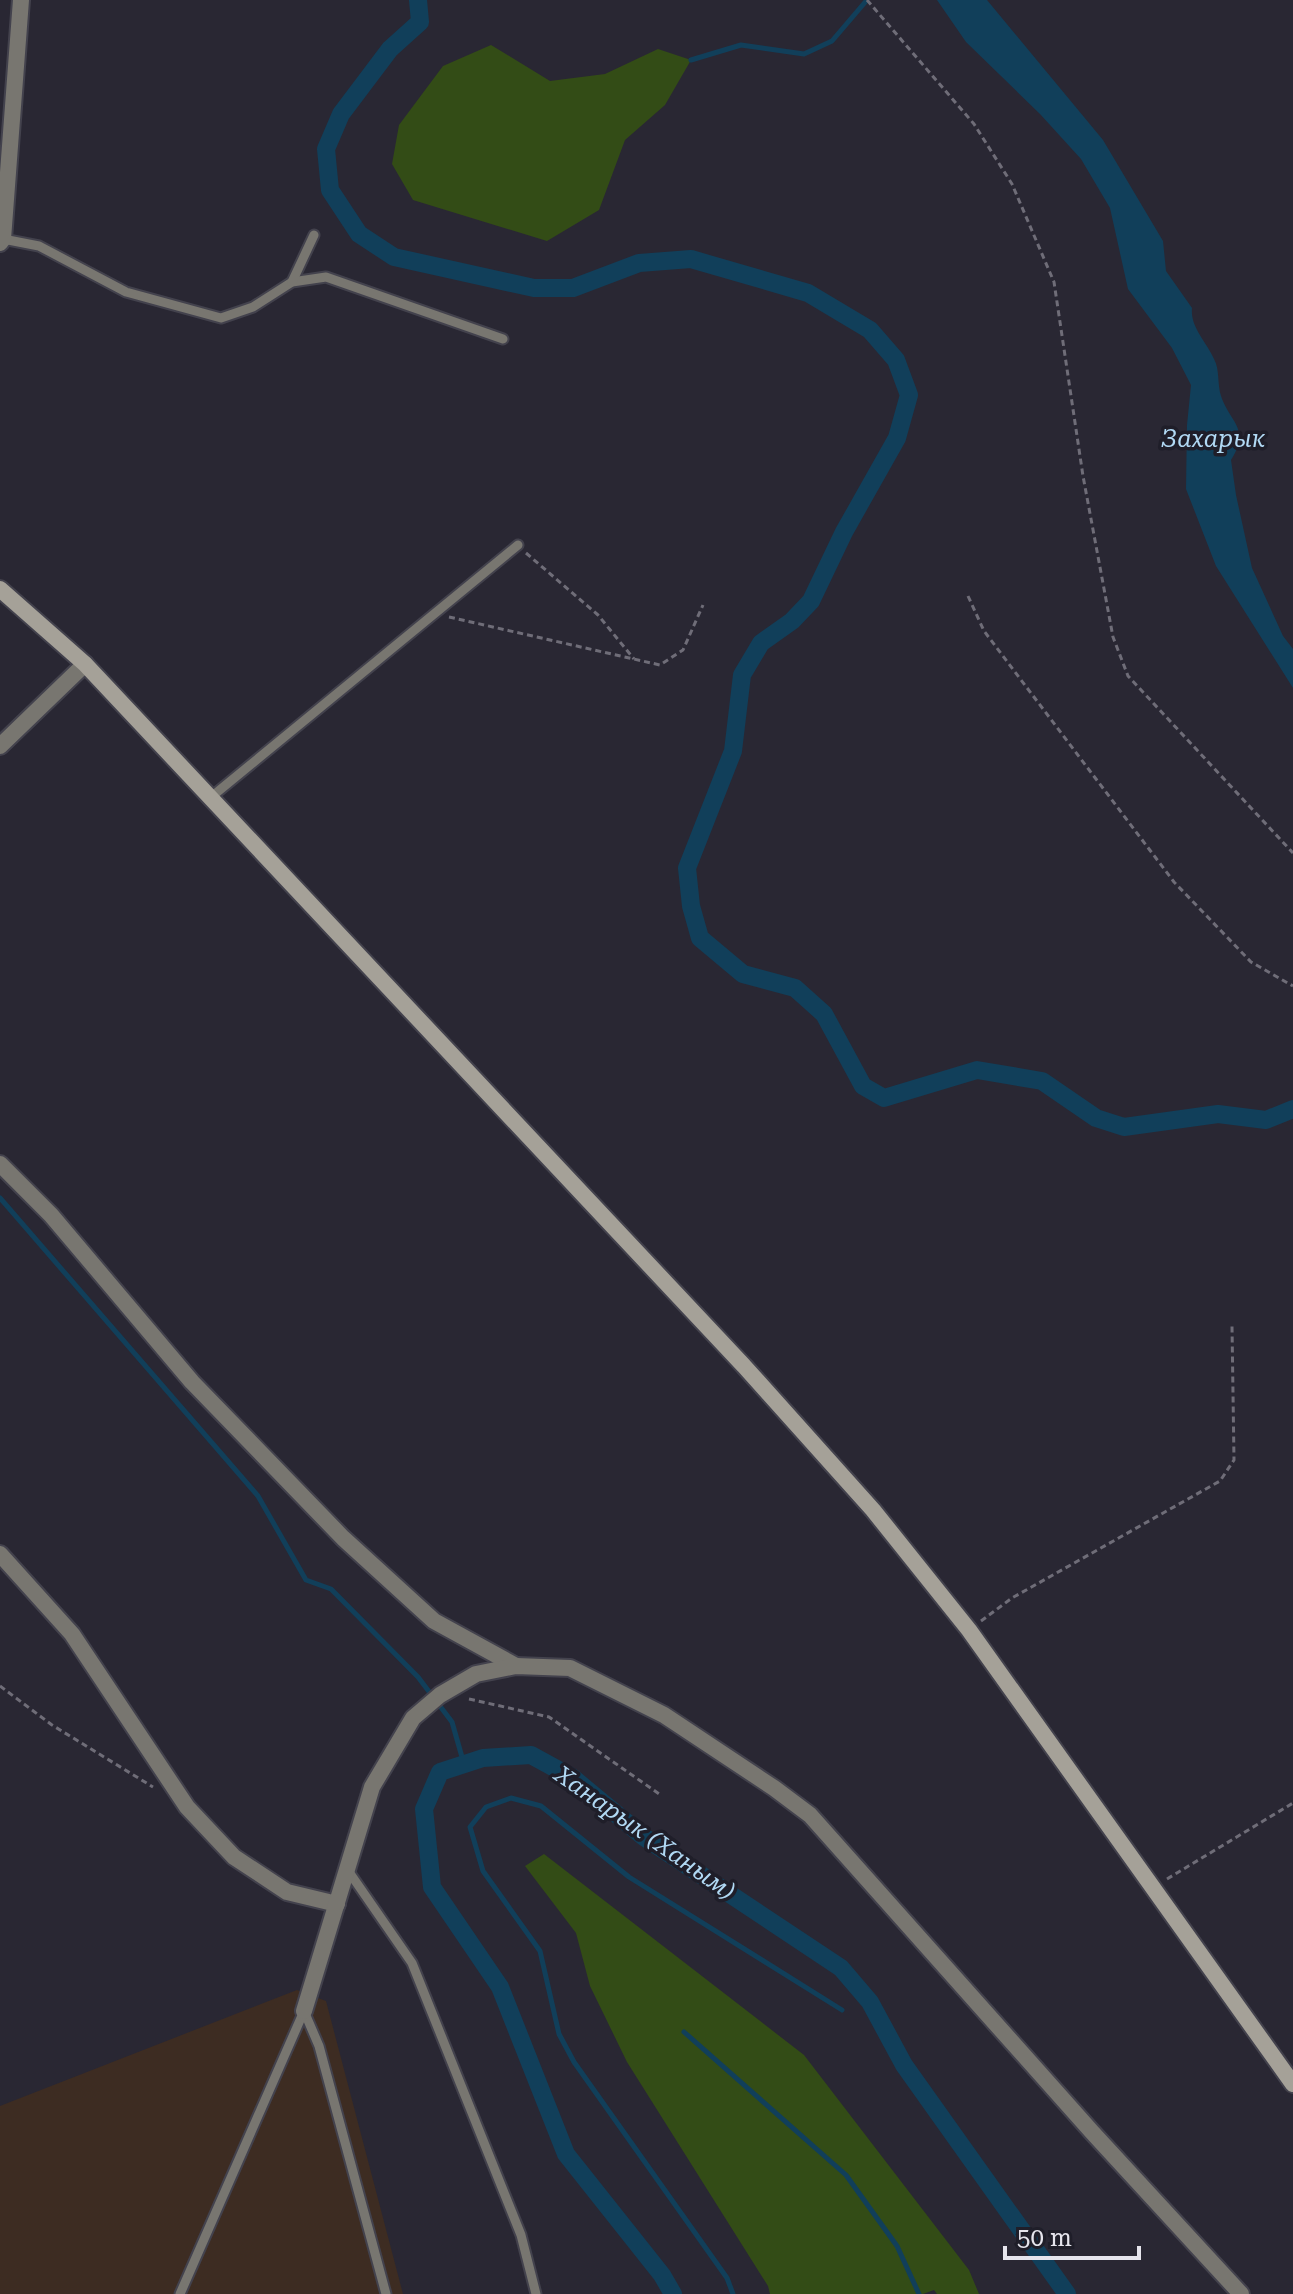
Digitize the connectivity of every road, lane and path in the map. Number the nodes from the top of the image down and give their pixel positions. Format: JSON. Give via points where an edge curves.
{"nodes":[{"id":1,"x":21,"y":0,"type":"edge"},
{"id":2,"x":867,"y":0,"type":"edge"},
{"id":3,"x":314,"y":235,"type":"dead end"},
{"id":4,"x":1,"y":241,"type":"edge"},
{"id":5,"x":292,"y":282,"type":"junction"},
{"id":6,"x":503,"y":339,"type":"dead end"},
{"id":7,"x":518,"y":545,"type":"joint"},
{"id":8,"x":0,"y":589,"type":"edge"},
{"id":9,"x":968,"y":596,"type":"dead end"},
{"id":10,"x":703,"y":605,"type":"dead end"},
{"id":11,"x":434,"y":614,"type":"junction"},
{"id":12,"x":634,"y":659,"type":"junction"},
{"id":13,"x":85,"y":664,"type":"junction"},
{"id":14,"x":0,"y":746,"type":"edge"},
{"id":15,"x":210,"y":798,"type":"junction"},
{"id":16,"x":1293,"y":853,"type":"edge"},
{"id":17,"x":1293,"y":986,"type":"edge"},
{"id":18,"x":0,"y":1164,"type":"edge"},
{"id":19,"x":1232,"y":1326,"type":"dead end"},
{"id":20,"x":0,"y":1554,"type":"edge"},
{"id":21,"x":969,"y":1630,"type":"junction"},
{"id":22,"x":516,"y":1666,"type":"junction"},
{"id":23,"x":0,"y":1686,"type":"edge"},
{"id":24,"x":440,"y":1695,"type":"junction"},
{"id":25,"x":160,"y":1791,"type":"dead end"},
{"id":26,"x":662,"y":1796,"type":"dead end"},
{"id":27,"x":1293,"y":1803,"type":"edge"},
{"id":28,"x":347,"y":1869,"type":"junction"},
{"id":29,"x":1153,"y":1887,"type":"junction"},
{"id":30,"x":337,"y":1904,"type":"junction"},
{"id":31,"x":304,"y":2011,"type":"junction"},
{"id":32,"x":1293,"y":2084,"type":"edge"},
{"id":33,"x":180,"y":2294,"type":"edge"},
{"id":34,"x":386,"y":2294,"type":"edge"},
{"id":35,"x":536,"y":2294,"type":"edge"},
{"id":36,"x":1241,"y":2294,"type":"edge"}],
"edges":[{"from":1,"to":4,"type":"street"},
{"from":2,"to":16,"type":"path","via":[[974,124],[1012,184],[1054,282],[1110,622],[1128,676]]},
{"from":3,"to":5,"type":"lane"},
{"from":4,"to":5,"type":"lane","via":[[39,246],[126,292],[221,318],[253,307]]},
{"from":5,"to":6,"type":"lane","via":[[326,277]]},
{"from":7,"to":11,"type":"lane"},
{"from":7,"to":12,"type":"path","via":[[598,615]]},
{"from":8,"to":13,"type":"main road"},
{"from":9,"to":17,"type":"path","via":[[984,631],[1174,882],[1251,962]]},
{"from":10,"to":12,"type":"path","via":[[683,650],[660,665]]},
{"from":11,"to":12,"type":"path"},
{"from":11,"to":15,"type":"lane"},
{"from":13,"to":14,"type":"street"},
{"from":13,"to":15,"type":"main road"},
{"from":15,"to":21,"type":"main road","via":[[744,1366],[873,1510]]},
{"from":18,"to":22,"type":"street","via":[[51,1215],[192,1382],[343,1538],[434,1621]]},
{"from":19,"to":21,"type":"path","via":[[1234,1460],[1220,1481],[1012,1598]]},
{"from":20,"to":30,"type":"street","via":[[72,1634],[187,1807],[234,1857],[287,1892]]},
{"from":21,"to":29,"type":"main road"},
{"from":22,"to":24,"type":"street","via":[[476,1674]]},
{"from":22,"to":36,"type":"street","via":[[570,1668],[664,1715],[810,1815]]},
{"from":23,"to":25,"type":"path","via":[[52,1725]]},
{"from":24,"to":26,"type":"path","via":[[549,1717]]},
{"from":24,"to":28,"type":"street","via":[[413,1718],[372,1787]]},
{"from":27,"to":29,"type":"path"},
{"from":28,"to":30,"type":"street"},
{"from":28,"to":35,"type":"lane","via":[[412,1963],[521,2235]]},
{"from":29,"to":32,"type":"main road"},
{"from":30,"to":31,"type":"street"},
{"from":31,"to":33,"type":"lane"},
{"from":31,"to":34,"type":"lane","via":[[319,2046]]}]}
